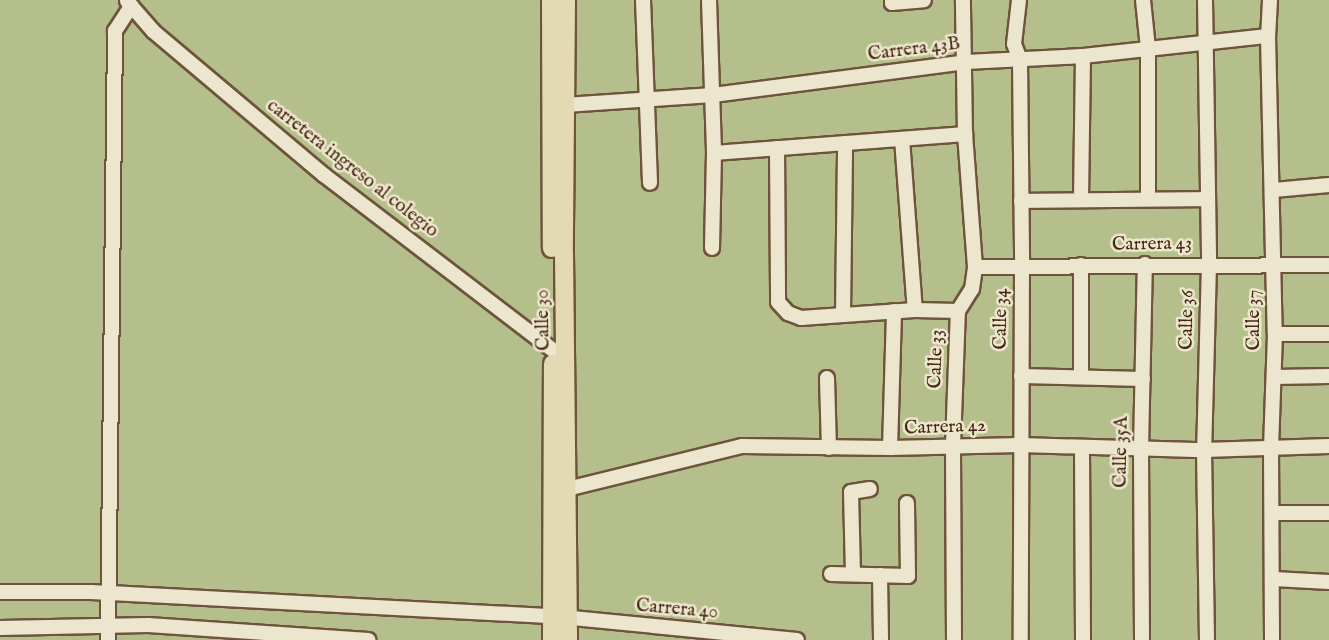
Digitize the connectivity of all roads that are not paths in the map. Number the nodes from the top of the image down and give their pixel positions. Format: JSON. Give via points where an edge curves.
{"nodes":[{"id":1,"x":551,"y":0,"type":"edge"},
{"id":2,"x":566,"y":0,"type":"edge"},
{"id":3,"x":643,"y":0,"type":"edge"},
{"id":4,"x":709,"y":0,"type":"edge"},
{"id":5,"x":924,"y":0,"type":"edge"},
{"id":6,"x":963,"y":0,"type":"edge"},
{"id":7,"x":1019,"y":0,"type":"edge"},
{"id":8,"x":1143,"y":0,"type":"edge"},
{"id":9,"x":1205,"y":0,"type":"edge"},
{"id":10,"x":1270,"y":0,"type":"edge"},
{"id":11,"x":892,"y":2,"type":"edge"},
{"id":12,"x":128,"y":3,"type":"edge"},
{"id":13,"x":1268,"y":36,"type":"junction"},
{"id":14,"x":1205,"y":41,"type":"junction"},
{"id":15,"x":1148,"y":48,"type":"junction"},
{"id":16,"x":1083,"y":56,"type":"junction"},
{"id":17,"x":1020,"y":60,"type":"junction"},
{"id":18,"x":966,"y":62,"type":"junction"},
{"id":19,"x":713,"y":95,"type":"junction"},
{"id":20,"x":648,"y":98,"type":"junction"},
{"id":21,"x":565,"y":105,"type":"junction"},
{"id":22,"x":965,"y":134,"type":"junction"},
{"id":23,"x":902,"y":139,"type":"junction"},
{"id":24,"x":845,"y":143,"type":"junction"},
{"id":25,"x":777,"y":148,"type":"junction"},
{"id":26,"x":714,"y":153,"type":"junction"},
{"id":27,"x":650,"y":183,"type":"dead end"},
{"id":28,"x":1329,"y":185,"type":"edge"},
{"id":29,"x":1274,"y":190,"type":"junction"},
{"id":30,"x":1208,"y":199,"type":"junction"},
{"id":31,"x":1081,"y":200,"type":"junction"},
{"id":32,"x":1148,"y":200,"type":"junction"},
{"id":33,"x":1021,"y":201,"type":"junction"},
{"id":34,"x":712,"y":248,"type":"dead end"},
{"id":35,"x":1022,"y":264,"type":"junction"},
{"id":36,"x":1145,"y":264,"type":"junction"},
{"id":37,"x":1209,"y":264,"type":"junction"},
{"id":38,"x":1275,"y":264,"type":"junction"},
{"id":39,"x":1081,"y":265,"type":"junction"},
{"id":40,"x":1329,"y":265,"type":"edge"},
{"id":41,"x":975,"y":267,"type":"junction"},
{"id":42,"x":915,"y":310,"type":"junction"},
{"id":43,"x":894,"y":311,"type":"junction"},
{"id":44,"x":958,"y":311,"type":"junction"},
{"id":45,"x":844,"y":315,"type":"junction"},
{"id":46,"x":1275,"y":334,"type":"junction"},
{"id":47,"x":1329,"y":334,"type":"edge"},
{"id":48,"x":559,"y":351,"type":"junction"},
{"id":49,"x":1021,"y":376,"type":"junction"},
{"id":50,"x":1329,"y":376,"type":"edge"},
{"id":51,"x":1081,"y":377,"type":"junction"},
{"id":52,"x":1274,"y":377,"type":"junction"},
{"id":53,"x":828,"y":378,"type":"dead end"},
{"id":54,"x":1143,"y":379,"type":"junction"},
{"id":55,"x":1020,"y":445,"type":"junction"},
{"id":56,"x":953,"y":446,"type":"junction"},
{"id":57,"x":1329,"y":446,"type":"edge"},
{"id":58,"x":1082,"y":447,"type":"junction"},
{"id":59,"x":829,"y":448,"type":"junction"},
{"id":60,"x":890,"y":448,"type":"junction"},
{"id":61,"x":1271,"y":448,"type":"junction"},
{"id":62,"x":1141,"y":449,"type":"junction"},
{"id":63,"x":1205,"y":450,"type":"junction"},
{"id":64,"x":567,"y":489,"type":"junction"},
{"id":65,"x":870,"y":489,"type":"dead end"},
{"id":66,"x":907,"y":503,"type":"dead end"},
{"id":67,"x":1272,"y":513,"type":"junction"},
{"id":68,"x":1329,"y":513,"type":"edge"},
{"id":69,"x":831,"y":574,"type":"dead end"},
{"id":70,"x":853,"y":574,"type":"junction"},
{"id":71,"x":880,"y":575,"type":"junction"},
{"id":72,"x":1274,"y":579,"type":"junction"},
{"id":73,"x":1329,"y":582,"type":"edge"},
{"id":74,"x":0,"y":592,"type":"edge"},
{"id":75,"x":108,"y":593,"type":"junction"},
{"id":76,"x":561,"y":618,"type":"junction"},
{"id":77,"x":0,"y":628,"type":"edge"},
{"id":78,"x":108,"y":633,"type":"edge"},
{"id":79,"x":368,"y":640,"type":"edge"},
{"id":80,"x":552,"y":640,"type":"edge"},
{"id":81,"x":568,"y":640,"type":"edge"},
{"id":82,"x":797,"y":640,"type":"edge"},
{"id":83,"x":881,"y":640,"type":"edge"},
{"id":84,"x":954,"y":640,"type":"edge"},
{"id":85,"x":1021,"y":640,"type":"edge"},
{"id":86,"x":1083,"y":640,"type":"edge"},
{"id":87,"x":1142,"y":640,"type":"edge"},
{"id":88,"x":1206,"y":640,"type":"edge"},
{"id":89,"x":1272,"y":640,"type":"edge"}],
"edges":[{"from":1,"to":48,"type":"main road","name":"Calle 30"},
{"from":2,"to":21,"type":"main road","name":"Calle 30"},
{"from":3,"to":20,"type":"street"},
{"from":4,"to":19,"type":"street"},
{"from":5,"to":11,"type":"street"},
{"from":6,"to":18,"type":"street","name":"Calle 33"},
{"from":7,"to":17,"type":"street","name":"Calle 34","via":[[1014,44]]},
{"from":8,"to":15,"type":"street"},
{"from":9,"to":14,"type":"street","name":"Calle 36"},
{"from":10,"to":13,"type":"street","name":"Calle 37"},
{"from":12,"to":48,"type":"street","name":"carretera ingreso al colegio","via":[[153,31],[324,175]]},
{"from":12,"to":75,"type":"street","via":[[115,31]]},
{"from":13,"to":14,"type":"street","name":"Carrera 43B"},
{"from":13,"to":29,"type":"street","name":"Calle 37"},
{"from":14,"to":15,"type":"street","name":"Carrera 43B"},
{"from":14,"to":30,"type":"street","name":"Calle 36"},
{"from":15,"to":16,"type":"street","name":"Carrera 43B"},
{"from":15,"to":32,"type":"street"},
{"from":16,"to":17,"type":"street","name":"Carrera 43B"},
{"from":16,"to":31,"type":"street"},
{"from":17,"to":18,"type":"street","name":"Carrera 43B"},
{"from":17,"to":33,"type":"street","name":"Calle 34"},
{"from":18,"to":19,"type":"street","name":"Carrera 43B"},
{"from":18,"to":22,"type":"street","name":"Calle 33"},
{"from":19,"to":20,"type":"street","name":"Carrera 43B"},
{"from":19,"to":26,"type":"street"},
{"from":20,"to":21,"type":"street","name":"Carrera 43B"},
{"from":20,"to":27,"type":"street"},
{"from":21,"to":48,"type":"main road","name":"Calle 30"},
{"from":22,"to":23,"type":"street"},
{"from":22,"to":41,"type":"street","name":"Calle 33"},
{"from":23,"to":24,"type":"street"},
{"from":23,"to":42,"type":"street"},
{"from":24,"to":25,"type":"street"},
{"from":24,"to":45,"type":"street"},
{"from":25,"to":26,"type":"street"},
{"from":25,"to":45,"type":"street","via":[[778,302],[801,318]]},
{"from":26,"to":34,"type":"street"},
{"from":28,"to":29,"type":"street"},
{"from":29,"to":38,"type":"street","name":"Calle 37"},
{"from":30,"to":32,"type":"street"},
{"from":30,"to":37,"type":"street","name":"Calle 36"},
{"from":31,"to":32,"type":"street"},
{"from":31,"to":33,"type":"street"},
{"from":33,"to":35,"type":"street","name":"Calle 34"},
{"from":35,"to":39,"type":"street","name":"Carrera 43"},
{"from":35,"to":41,"type":"street","name":"Carrera 43"},
{"from":35,"to":49,"type":"street","name":"Calle 34"},
{"from":36,"to":37,"type":"street","name":"Carrera 43"},
{"from":36,"to":39,"type":"street","name":"Carrera 43"},
{"from":36,"to":54,"type":"street","name":"Calle 35A"},
{"from":37,"to":38,"type":"street","name":"Carrera 43"},
{"from":37,"to":63,"type":"street","name":"Calle 36"},
{"from":38,"to":40,"type":"street","name":"Carrera 43"},
{"from":38,"to":46,"type":"street","name":"Calle 37"},
{"from":39,"to":51,"type":"street"},
{"from":41,"to":44,"type":"street","name":"Calle 33","via":[[972,289]]},
{"from":42,"to":43,"type":"street"},
{"from":42,"to":44,"type":"street"},
{"from":43,"to":45,"type":"street"},
{"from":43,"to":60,"type":"street"},
{"from":44,"to":56,"type":"street","name":"Calle 33"},
{"from":46,"to":47,"type":"street"},
{"from":46,"to":52,"type":"street","name":"Calle 37"},
{"from":48,"to":64,"type":"main road","name":"Calle 30"},
{"from":48,"to":76,"type":"main road","name":"Calle 30"},
{"from":49,"to":51,"type":"street"},
{"from":49,"to":55,"type":"street","name":"Calle 34"},
{"from":50,"to":52,"type":"street"},
{"from":51,"to":54,"type":"street"},
{"from":52,"to":61,"type":"street","name":"Calle 37"},
{"from":53,"to":59,"type":"street"},
{"from":54,"to":62,"type":"street","name":"Calle 35A"},
{"from":55,"to":56,"type":"street","name":"Carrera 42"},
{"from":55,"to":58,"type":"street","name":"Carrera 42"},
{"from":55,"to":85,"type":"street","name":"Calle 34"},
{"from":56,"to":60,"type":"street","name":"Carrera 42"},
{"from":56,"to":84,"type":"street","name":"Calle 33"},
{"from":57,"to":61,"type":"street","name":"Carrera 42"},
{"from":58,"to":62,"type":"street","name":"Carrera 42"},
{"from":58,"to":86,"type":"street"},
{"from":59,"to":60,"type":"street","name":"Carrera 42"},
{"from":59,"to":64,"type":"street","name":"Carrera 42","via":[[742,446]]},
{"from":61,"to":63,"type":"street","name":"Carrera 42"},
{"from":61,"to":67,"type":"street","name":"Calle 37"},
{"from":62,"to":63,"type":"street","name":"Carrera 42"},
{"from":62,"to":87,"type":"street","name":"Calle 35A"},
{"from":63,"to":88,"type":"street","name":"Calle 36"},
{"from":64,"to":76,"type":"main road","name":"Calle 30"},
{"from":65,"to":70,"type":"street","via":[[851,492]]},
{"from":66,"to":71,"type":"street","via":[[908,576]]},
{"from":67,"to":68,"type":"street"},
{"from":67,"to":72,"type":"street","name":"Calle 37"},
{"from":69,"to":70,"type":"street"},
{"from":70,"to":71,"type":"street"},
{"from":71,"to":83,"type":"street"},
{"from":72,"to":73,"type":"street"},
{"from":72,"to":89,"type":"street","name":"Calle 37"},
{"from":74,"to":75,"type":"street","name":"Carrera 40"},
{"from":75,"to":76,"type":"street","name":"Carrera 40"},
{"from":75,"to":78,"type":"street"},
{"from":76,"to":80,"type":"main road","name":"Calle 30"},
{"from":76,"to":81,"type":"main road","name":"Calle 30"},
{"from":76,"to":82,"type":"street","name":"Carrera 40"},
{"from":77,"to":78,"type":"street"},
{"from":78,"to":79,"type":"street","via":[[148,625]]}]}
